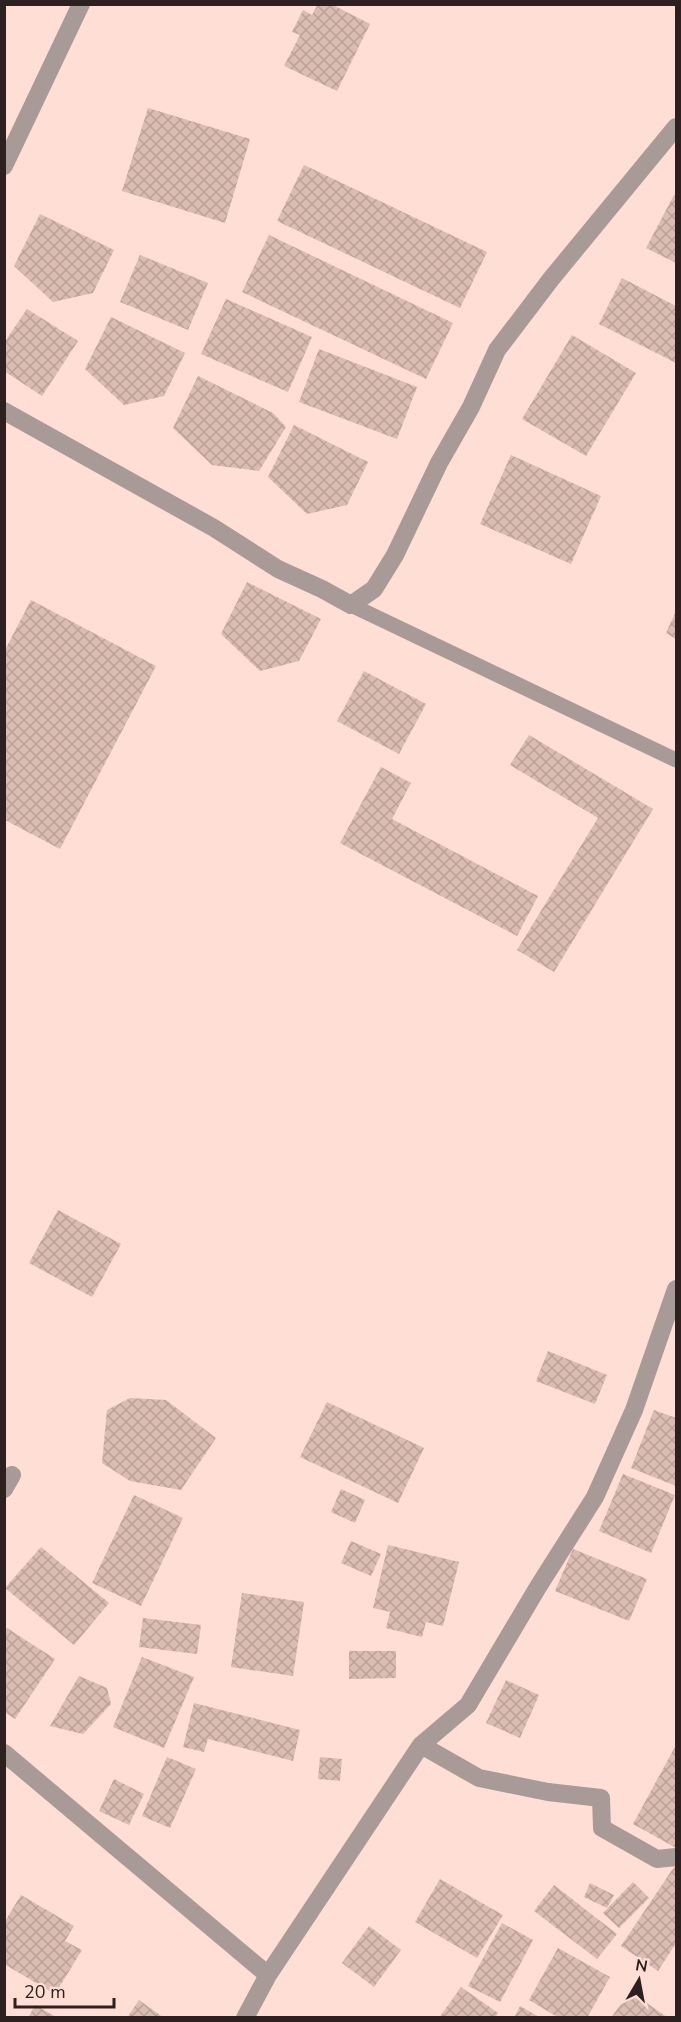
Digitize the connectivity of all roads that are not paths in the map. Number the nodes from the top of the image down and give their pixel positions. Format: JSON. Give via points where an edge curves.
{"nodes":[{"id":1,"x":81,"y":4,"type":"edge"},
{"id":2,"x":676,"y":127,"type":"edge"},
{"id":3,"x":4,"y":166,"type":"edge"},
{"id":4,"x":4,"y":411,"type":"edge"},
{"id":5,"x":351,"y":605,"type":"junction"},
{"id":6,"x":676,"y":760,"type":"edge"},
{"id":7,"x":676,"y":1289,"type":"edge"},
{"id":8,"x":421,"y":1745,"type":"junction"},
{"id":9,"x":4,"y":1753,"type":"edge"},
{"id":10,"x":676,"y":1857,"type":"edge"},
{"id":11,"x":268,"y":1975,"type":"junction"},
{"id":12,"x":244,"y":2018,"type":"edge"}],
"edges":[{"from":1,"to":3,"type":"street"},
{"from":2,"to":5,"type":"street","via":[[497,350],[395,555],[374,589]]},
{"from":4,"to":5,"type":"street","via":[[214,528],[278,569]]},
{"from":5,"to":6,"type":"lane"},
{"from":7,"to":8,"type":"street","via":[[634,1410],[595,1497],[468,1705]]},
{"from":8,"to":10,"type":"street","via":[[479,1778],[601,1798],[602,1828],[657,1859]]},
{"from":8,"to":11,"type":"street"},
{"from":9,"to":11,"type":"street"},
{"from":11,"to":12,"type":"street"}]}
